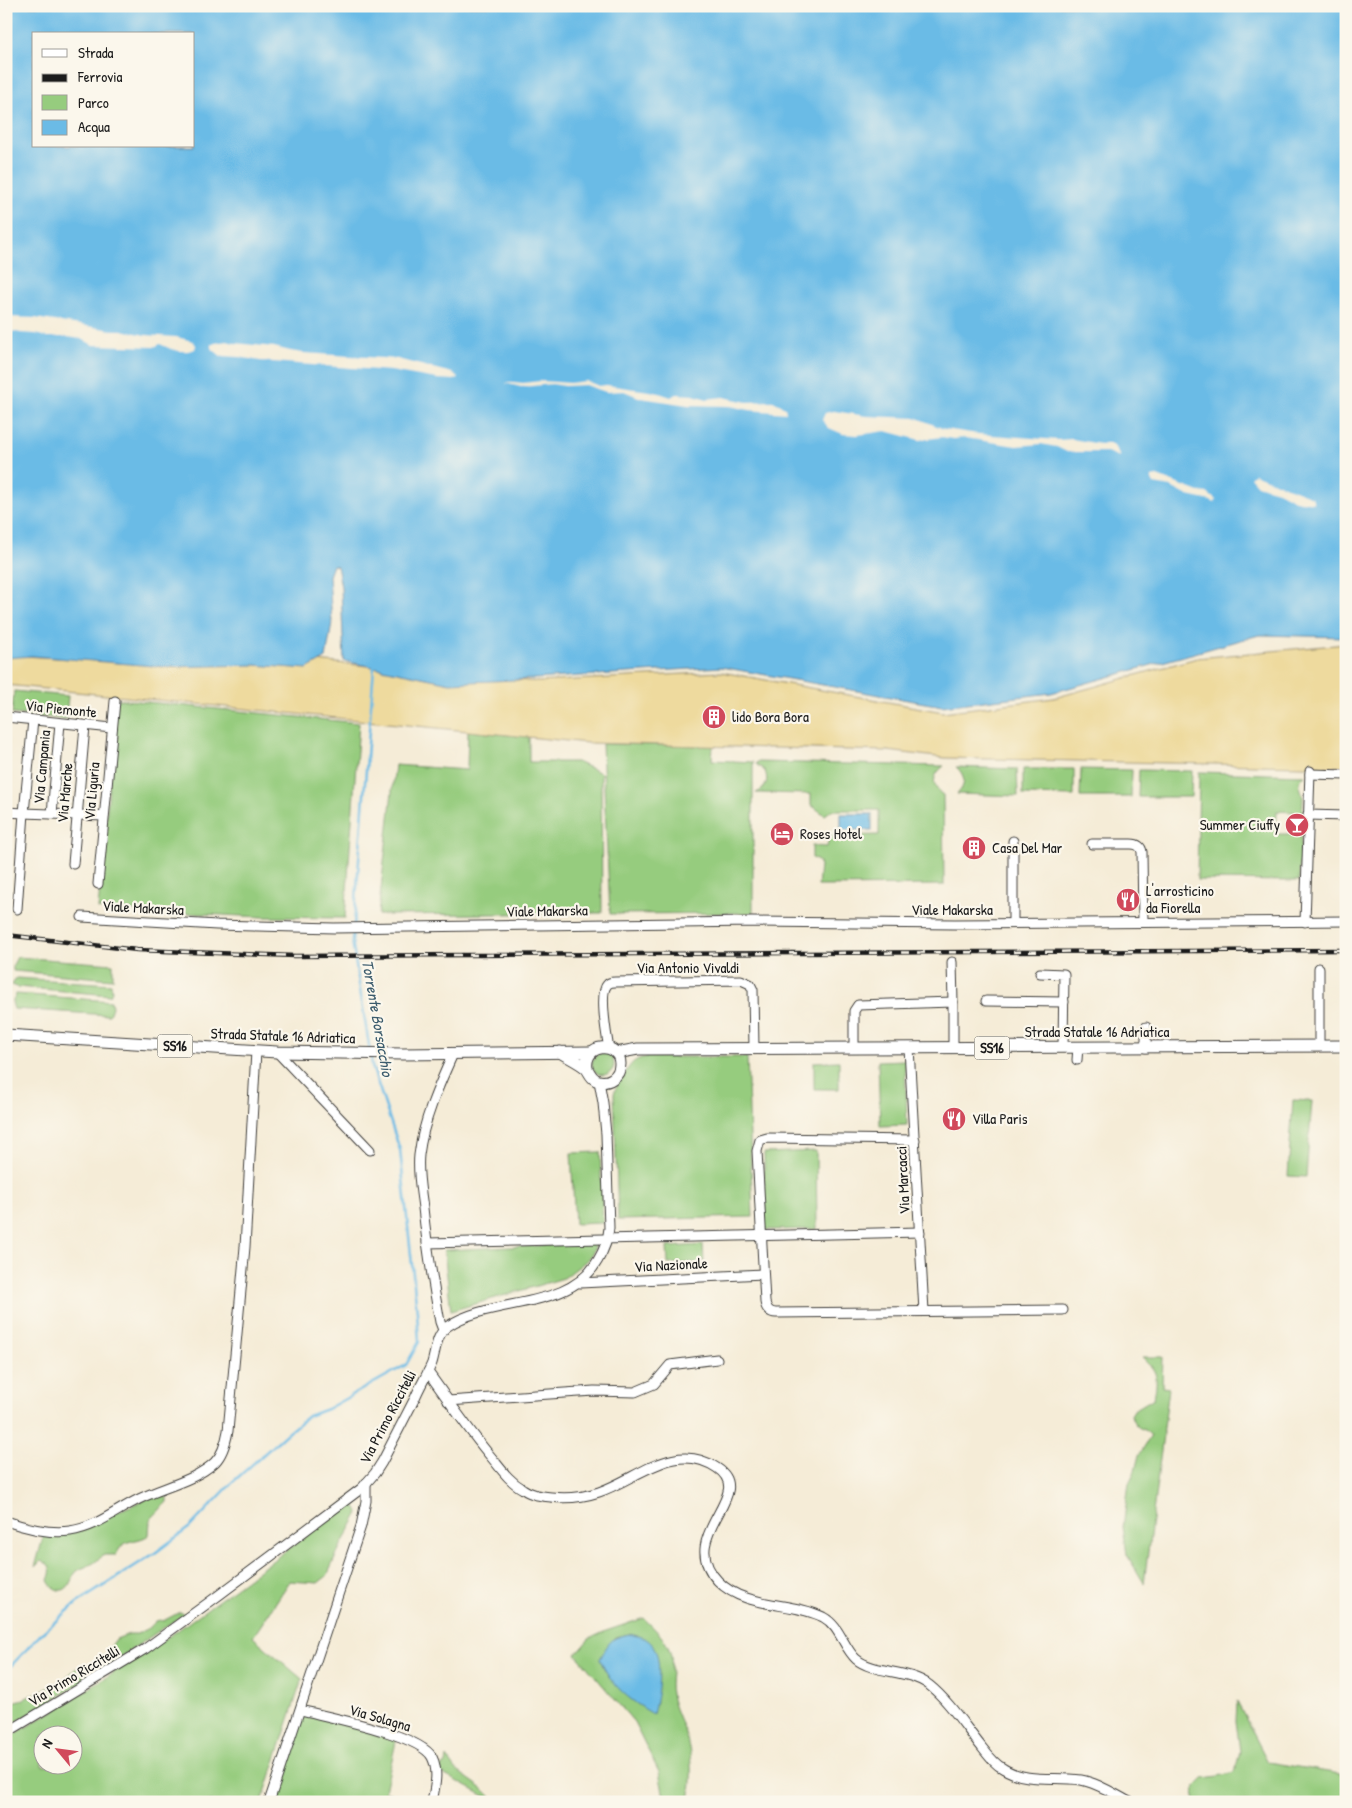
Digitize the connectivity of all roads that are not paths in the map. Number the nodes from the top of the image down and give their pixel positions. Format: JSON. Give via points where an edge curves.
{"nodes":[{"id":1,"x":115,"y":701,"type":"dead end"},
{"id":2,"x":6,"y":717,"type":"edge"},
{"id":3,"x":33,"y":720,"type":"junction"},
{"id":4,"x":60,"y":723,"type":"junction"},
{"id":5,"x":85,"y":726,"type":"junction"},
{"id":6,"x":112,"y":728,"type":"junction"},
{"id":7,"x":1346,"y":775,"type":"edge"},
{"id":8,"x":6,"y":812,"type":"edge"},
{"id":9,"x":24,"y":812,"type":"junction"},
{"id":10,"x":52,"y":814,"type":"junction"},
{"id":11,"x":77,"y":814,"type":"junction"},
{"id":12,"x":1308,"y":815,"type":"junction"},
{"id":13,"x":104,"y":816,"type":"junction"},
{"id":14,"x":1346,"y":816,"type":"edge"},
{"id":15,"x":1013,"y":841,"type":"dead end"},
{"id":16,"x":1092,"y":844,"type":"dead end"},
{"id":17,"x":73,"y":864,"type":"dead end"},
{"id":18,"x":98,"y":884,"type":"dead end"},
{"id":19,"x":17,"y":909,"type":"dead end"},
{"id":20,"x":82,"y":917,"type":"dead end"},
{"id":21,"x":1346,"y":921,"type":"edge"},
{"id":22,"x":1143,"y":922,"type":"junction"},
{"id":23,"x":1304,"y":922,"type":"junction"},
{"id":24,"x":1013,"y":923,"type":"junction"},
{"id":25,"x":952,"y":962,"type":"dead end"},
{"id":26,"x":1319,"y":968,"type":"dead end"},
{"id":27,"x":1040,"y":973,"type":"dead end"},
{"id":28,"x":986,"y":1001,"type":"dead end"},
{"id":29,"x":953,"y":1002,"type":"junction"},
{"id":30,"x":1064,"y":1002,"type":"junction"},
{"id":31,"x":1146,"y":1027,"type":"dead end"},
{"id":32,"x":6,"y":1035,"type":"edge"},
{"id":33,"x":1319,"y":1046,"type":"junction"},
{"id":34,"x":1346,"y":1046,"type":"edge"},
{"id":35,"x":1063,"y":1047,"type":"junction"},
{"id":36,"x":1078,"y":1047,"type":"junction"},
{"id":37,"x":754,"y":1048,"type":"junction"},
{"id":38,"x":854,"y":1048,"type":"junction"},
{"id":39,"x":909,"y":1048,"type":"junction"},
{"id":40,"x":953,"y":1048,"type":"junction"},
{"id":41,"x":1146,"y":1048,"type":"junction"},
{"id":42,"x":256,"y":1051,"type":"junction"},
{"id":43,"x":277,"y":1052,"type":"junction"},
{"id":44,"x":560,"y":1052,"type":"junction"},
{"id":45,"x":607,"y":1053,"type":"junction"},
{"id":46,"x":453,"y":1054,"type":"junction"},
{"id":47,"x":1077,"y":1060,"type":"dead end"},
{"id":48,"x":587,"y":1069,"type":"junction"},
{"id":49,"x":611,"y":1079,"type":"junction"},
{"id":50,"x":598,"y":1081,"type":"junction"},
{"id":51,"x":603,"y":1103,"type":"junction"},
{"id":52,"x":915,"y":1140,"type":"junction"},
{"id":53,"x":370,"y":1150,"type":"dead end"},
{"id":54,"x":920,"y":1232,"type":"junction"},
{"id":55,"x":761,"y":1234,"type":"junction"},
{"id":56,"x":608,"y":1238,"type":"junction"},
{"id":57,"x":427,"y":1243,"type":"junction"},
{"id":58,"x":763,"y":1274,"type":"junction"},
{"id":59,"x":579,"y":1283,"type":"junction"},
{"id":60,"x":1063,"y":1310,"type":"dead end"},
{"id":61,"x":924,"y":1311,"type":"junction"},
{"id":62,"x":443,"y":1330,"type":"junction"},
{"id":63,"x":717,"y":1359,"type":"dead end"},
{"id":64,"x":428,"y":1372,"type":"junction"},
{"id":65,"x":448,"y":1400,"type":"junction"},
{"id":66,"x":366,"y":1483,"type":"junction"},
{"id":67,"x":6,"y":1521,"type":"edge"},
{"id":68,"x":301,"y":1710,"type":"junction"},
{"id":69,"x":6,"y":1733,"type":"edge"},
{"id":70,"x":269,"y":1802,"type":"edge"},
{"id":71,"x":432,"y":1802,"type":"edge"},
{"id":72,"x":1130,"y":1802,"type":"edge"}],
"edges":[{"from":1,"to":6,"type":"street","name":"Via Liguria"},
{"from":2,"to":3,"type":"street","name":"Via Piemonte"},
{"from":3,"to":4,"type":"street","name":"Via Piemonte"},
{"from":3,"to":9,"type":"street"},
{"from":4,"to":5,"type":"street","name":"Via Piemonte"},
{"from":4,"to":10,"type":"street","name":"Via Campania"},
{"from":5,"to":6,"type":"street","name":"Via Piemonte"},
{"from":5,"to":11,"type":"street","name":"Via Marche"},
{"from":6,"to":13,"type":"street","name":"Via Liguria"},
{"from":7,"to":12,"type":"street","via":[[1310,773]]},
{"from":8,"to":9,"type":"street"},
{"from":9,"to":10,"type":"street"},
{"from":9,"to":19,"type":"street"},
{"from":10,"to":11,"type":"street"},
{"from":11,"to":13,"type":"street"},
{"from":11,"to":17,"type":"street","name":"Via Marche"},
{"from":12,"to":14,"type":"street"},
{"from":12,"to":23,"type":"street"},
{"from":13,"to":18,"type":"street","name":"Via Liguria"},
{"from":15,"to":24,"type":"street","name":"Viale Makarska"},
{"from":16,"to":22,"type":"street","via":[[1140,847]]},
{"from":20,"to":24,"type":"street","name":"Viale Makarska","via":[[222,926],[334,928],[752,922]]},
{"from":21,"to":23,"type":"street","name":"Viale Makarska"},
{"from":22,"to":23,"type":"street","name":"Viale Makarska"},
{"from":22,"to":24,"type":"street","name":"Viale Makarska"},
{"from":25,"to":29,"type":"street"},
{"from":26,"to":33,"type":"street"},
{"from":27,"to":30,"type":"street","via":[[1064,974]]},
{"from":28,"to":30,"type":"street"},
{"from":29,"to":38,"type":"street","via":[[858,1005],[854,1013]]},
{"from":29,"to":40,"type":"street"},
{"from":30,"to":35,"type":"street"},
{"from":31,"to":41,"type":"street"},
{"from":32,"to":42,"type":"main road","name":"Strada Statale 16 Adriatica","number":"SS16"},
{"from":33,"to":34,"type":"main road","name":"Strada Statale 16 Adriatica","number":"SS16"},
{"from":33,"to":41,"type":"main road","name":"Strada Statale 16 Adriatica","number":"SS16"},
{"from":35,"to":36,"type":"main road","name":"Strada Statale 16 Adriatica","number":"SS16"},
{"from":35,"to":40,"type":"main road","name":"Strada Statale 16 Adriatica","number":"SS16"},
{"from":36,"to":41,"type":"main road","name":"Strada Statale 16 Adriatica","number":"SS16"},
{"from":36,"to":47,"type":"street"},
{"from":37,"to":38,"type":"main road","name":"Strada Statale 16 Adriatica","number":"SS16"},
{"from":37,"to":45,"type":"main road","name":"Strada Statale 16 Adriatica","number":"SS16","via":[[638,1049]]},
{"from":37,"to":45,"type":"street","name":"Via Antonio Vivaldi","via":[[753,990],[744,981],[612,982],[604,989]]},
{"from":38,"to":39,"type":"main road","name":"Strada Statale 16 Adriatica","number":"SS16"},
{"from":39,"to":40,"type":"main road","name":"Strada Statale 16 Adriatica","number":"SS16"},
{"from":39,"to":52,"type":"street","name":"Via Marcacci"},
{"from":42,"to":43,"type":"main road","name":"Strada Statale 16 Adriatica","number":"SS16"},
{"from":42,"to":67,"type":"street","via":[[243,1276],[228,1431],[221,1453],[202,1471],[140,1499],[92,1526],[55,1532]]},
{"from":43,"to":46,"type":"main road","name":"Strada Statale 16 Adriatica","number":"SS16"},
{"from":43,"to":53,"type":"street"},
{"from":44,"to":45,"type":"main road","name":"Strada Statale 16 Adriatica","number":"SS16"},
{"from":44,"to":46,"type":"main road","name":"Strada Statale 16 Adriatica","number":"SS16"},
{"from":44,"to":48,"type":"main road"},
{"from":45,"to":48,"type":"main road","via":[[587,1060]]},
{"from":45,"to":49,"type":"main road","via":[[618,1072]]},
{"from":46,"to":57,"type":"street","via":[[419,1155]]},
{"from":48,"to":50,"type":"main road"},
{"from":49,"to":50,"type":"main road"},
{"from":49,"to":51,"type":"street"},
{"from":50,"to":51,"type":"street"},
{"from":51,"to":56,"type":"street","name":"Via Nazionale"},
{"from":52,"to":54,"type":"street","name":"Via Marcacci"},
{"from":52,"to":55,"type":"street","via":[[760,1140],[757,1151]]},
{"from":54,"to":55,"type":"street","name":"Via Nazionale"},
{"from":54,"to":61,"type":"street","name":"Via Marcacci"},
{"from":55,"to":56,"type":"street","name":"Via Nazionale"},
{"from":55,"to":58,"type":"street"},
{"from":56,"to":57,"type":"street","name":"Via Nazionale"},
{"from":56,"to":59,"type":"street","name":"Via Nazionale","via":[[595,1265]]},
{"from":57,"to":62,"type":"street"},
{"from":58,"to":59,"type":"street","name":"Via Nazionale"},
{"from":58,"to":61,"type":"street","via":[[765,1304],[774,1313]]},
{"from":59,"to":62,"type":"street","name":"Via Nazionale","via":[[560,1292],[484,1311]]},
{"from":60,"to":61,"type":"street"},
{"from":62,"to":64,"type":"street","name":"Via Primo Riccitelli"},
{"from":63,"to":65,"type":"street","via":[[670,1366],[654,1384],[635,1392],[594,1391]]},
{"from":64,"to":65,"type":"street"},
{"from":64,"to":66,"type":"street","name":"Via Primo Riccitelli","via":[[382,1462]]},
{"from":65,"to":72,"type":"street","via":[[505,1474],[522,1489],[538,1495],[567,1498],[593,1494],[676,1458],[698,1459],[712,1465],[726,1476],[729,1491],[707,1534],[705,1554],[710,1571],[726,1588],[748,1598],[824,1618],[859,1661],[924,1682],[938,1693],[1002,1769],[1026,1777],[1086,1781]]},
{"from":66,"to":68,"type":"street","via":[[362,1520]]},
{"from":66,"to":69,"type":"street","name":"Via Primo Riccitelli","via":[[341,1505],[145,1649]]},
{"from":68,"to":70,"type":"street"},
{"from":68,"to":71,"type":"street","name":"Via Solagna","via":[[396,1735],[423,1747],[435,1766]]}]}
